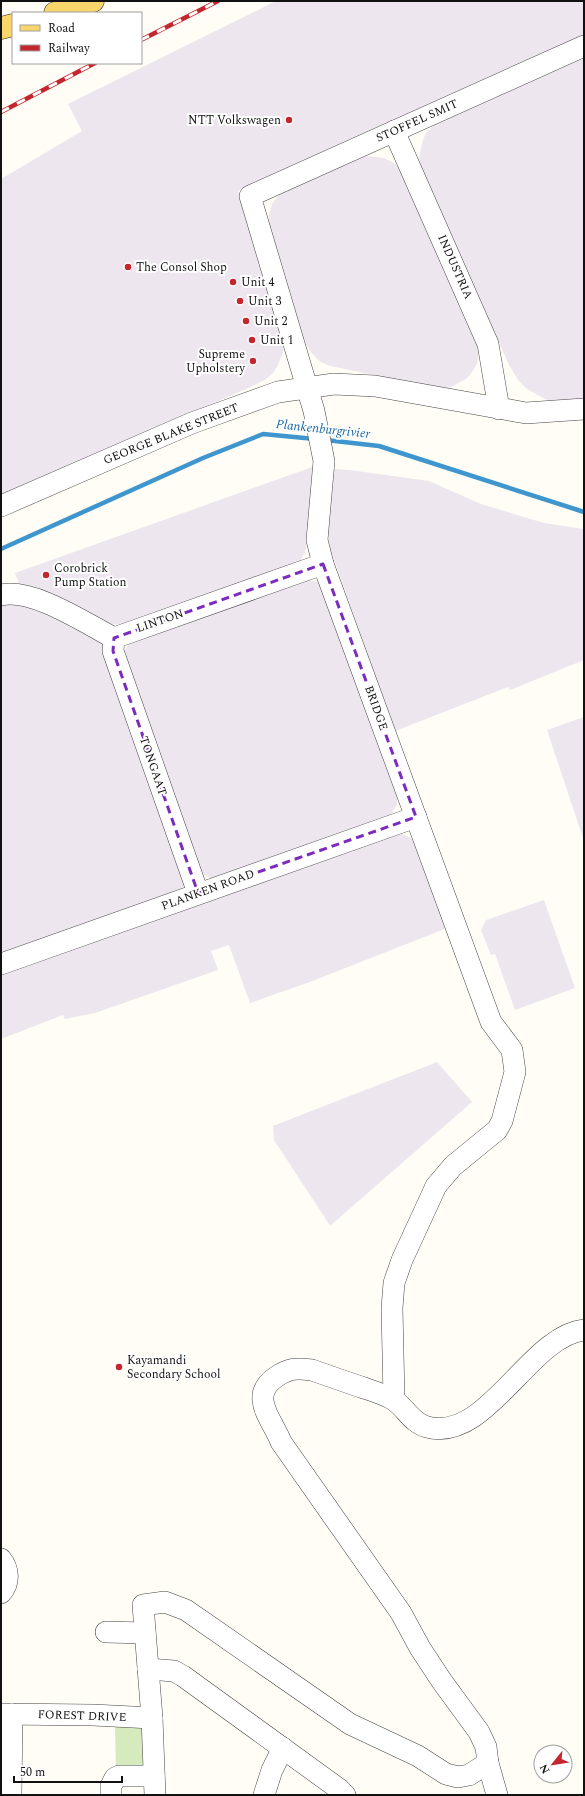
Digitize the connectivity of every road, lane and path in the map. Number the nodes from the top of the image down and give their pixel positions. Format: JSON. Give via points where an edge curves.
{"nodes":[{"id":1,"x":93,"y":1,"type":"edge"},
{"id":2,"x":58,"y":12,"type":"edge"},
{"id":3,"x":12,"y":25,"type":"edge"},
{"id":4,"x":1,"y":28,"type":"edge"},
{"id":5,"x":584,"y":46,"type":"edge"},
{"id":6,"x":394,"y":131,"type":"junction"},
{"id":7,"x":250,"y":196,"type":"joint"},
{"id":8,"x":307,"y":387,"type":"junction"},
{"id":9,"x":499,"y":409,"type":"junction"},
{"id":10,"x":584,"y":409,"type":"edge"},
{"id":11,"x":1,"y":506,"type":"edge"},
{"id":12,"x":323,"y":564,"type":"junction"},
{"id":13,"x":1,"y":595,"type":"edge"},
{"id":14,"x":114,"y":638,"type":"junction"},
{"id":15,"x":416,"y":817,"type":"junction"},
{"id":16,"x":198,"y":893,"type":"junction"},
{"id":17,"x":1,"y":964,"type":"edge"},
{"id":18,"x":584,"y":1330,"type":"edge"},
{"id":19,"x":394,"y":1399,"type":"junction"},
{"id":20,"x":1,"y":1559,"type":"edge"},
{"id":21,"x":1,"y":1593,"type":"edge"},
{"id":22,"x":106,"y":1632,"type":"dead end"},
{"id":23,"x":145,"y":1633,"type":"junction"},
{"id":24,"x":148,"y":1669,"type":"junction"},
{"id":25,"x":6,"y":1714,"type":"edge"},
{"id":26,"x":152,"y":1718,"type":"junction"},
{"id":27,"x":283,"y":1748,"type":"junction"},
{"id":28,"x":488,"y":1763,"type":"junction"},
{"id":29,"x":155,"y":1786,"type":"edge"},
{"id":30,"x":11,"y":1795,"type":"edge"},
{"id":31,"x":111,"y":1795,"type":"edge"},
{"id":32,"x":264,"y":1795,"type":"edge"},
{"id":33,"x":345,"y":1795,"type":"edge"},
{"id":34,"x":497,"y":1795,"type":"edge"}],
"edges":[{"from":1,"to":2,"type":"main road"},
{"from":3,"to":4,"type":"main road"},
{"from":5,"to":6,"type":"street","name":"STOFFEL SMIT"},
{"from":6,"to":7,"type":"street","name":"STOFFEL SMIT"},
{"from":6,"to":9,"type":"street","name":"INDUSTRIA","via":[[488,344]]},
{"from":7,"to":8,"type":"street","name":"BRIDGE"},
{"from":8,"to":9,"type":"street","name":"GEORGE BLAKE STREET","via":[[334,384],[375,386]]},
{"from":8,"to":11,"type":"street","name":"GEORGE BLAKE STREET","via":[[278,392],[192,423]]},
{"from":8,"to":12,"type":"street","name":"BRIDGE","via":[[324,461],[317,540]]},
{"from":9,"to":10,"type":"street","name":"GEORGE BLAKE STREET","via":[[526,413]]},
{"from":12,"to":14,"type":"street","name":"LINTON"},
{"from":12,"to":15,"type":"street","name":"BRIDGE"},
{"from":13,"to":14,"type":"street","via":[[11,593],[29,596]]},
{"from":14,"to":16,"type":"street","name":"TONGAAT","via":[[113,651]]},
{"from":15,"to":16,"type":"street","name":"PLANKEN ROAD"},
{"from":15,"to":19,"type":"street","name":"BRIDGE","via":[[491,1022],[512,1050],[515,1072],[502,1121],[497,1130],[443,1176],[402,1260],[394,1283],[392,1308]]},
{"from":16,"to":17,"type":"street","name":"PLANKEN ROAD"},
{"from":18,"to":19,"type":"street","via":[[572,1333],[554,1344],[491,1403],[456,1427],[433,1428],[421,1425]]},
{"from":19,"to":28,"type":"street","via":[[312,1370],[300,1369],[286,1370],[275,1377],[266,1384],[262,1397],[267,1415],[281,1442],[401,1613],[420,1648],[479,1732],[486,1747]]},
{"from":20,"to":21,"type":"street","via":[[8,1570],[8,1579]]},
{"from":22,"to":23,"type":"street"},
{"from":23,"to":24,"type":"street"},
{"from":23,"to":28,"type":"street","via":[[143,1605],[165,1602],[174,1604],[350,1724],[418,1756],[446,1774],[469,1775]]},
{"from":24,"to":26,"type":"street"},
{"from":24,"to":27,"type":"street","via":[[174,1671],[183,1676]]},
{"from":25,"to":26,"type":"street","name":"FOREST DRIVE"},
{"from":25,"to":30,"type":"street","name":"FOREST DRIVE"},
{"from":26,"to":29,"type":"street"},
{"from":27,"to":32,"type":"street"},
{"from":27,"to":33,"type":"street"},
{"from":28,"to":34,"type":"street"},
{"from":29,"to":31,"type":"street","via":[[119,1776],[111,1786]]}]}
